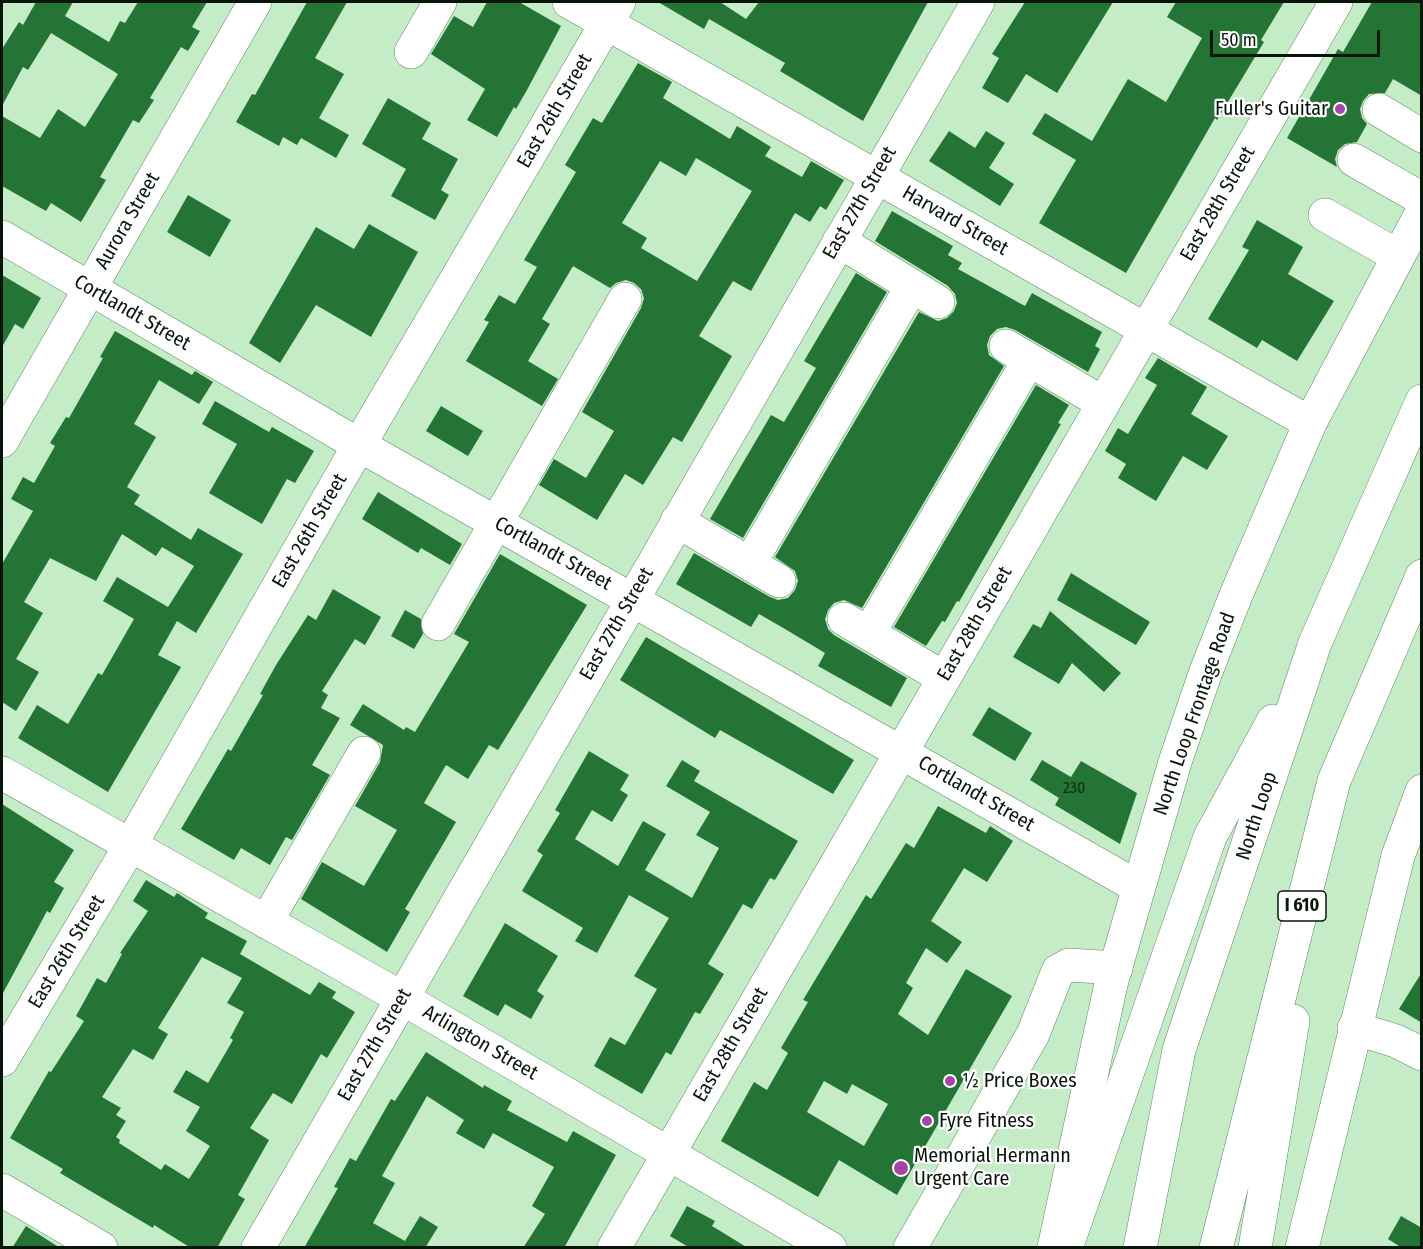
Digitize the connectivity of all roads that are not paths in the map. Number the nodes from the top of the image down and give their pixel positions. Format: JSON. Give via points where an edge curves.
{"nodes":[{"id":1,"x":255,"y":2,"type":"edge"},
{"id":2,"x":440,"y":2,"type":"edge"},
{"id":3,"x":569,"y":2,"type":"edge"},
{"id":4,"x":978,"y":2,"type":"edge"},
{"id":5,"x":1336,"y":2,"type":"edge"},
{"id":6,"x":612,"y":12,"type":"edge"},
{"id":7,"x":411,"y":52,"type":"dead end"},
{"id":8,"x":1379,"y":110,"type":"dead end"},
{"id":9,"x":1422,"y":135,"type":"edge"},
{"id":10,"x":1354,"y":160,"type":"dead end"},
{"id":11,"x":876,"y":176,"type":"junction"},
{"id":12,"x":1422,"y":199,"type":"edge"},
{"id":13,"x":1422,"y":212,"type":"edge"},
{"id":14,"x":1325,"y":215,"type":"dead end"},
{"id":15,"x":2,"y":237,"type":"edge"},
{"id":16,"x":838,"y":241,"type":"junction"},
{"id":17,"x":1398,"y":256,"type":"junction"},
{"id":18,"x":90,"y":288,"type":"junction"},
{"id":19,"x":625,"y":299,"type":"dead end"},
{"id":20,"x":1145,"y":330,"type":"junction"},
{"id":21,"x":1422,"y":401,"type":"edge"},
{"id":22,"x":1103,"y":403,"type":"junction"},
{"id":23,"x":1310,"y":423,"type":"junction"},
{"id":24,"x":2,"y":441,"type":"edge"},
{"id":25,"x":359,"y":446,"type":"junction"},
{"id":26,"x":677,"y":520,"type":"junction"},
{"id":27,"x":496,"y":522,"type":"junction"},
{"id":28,"x":750,"y":563,"type":"junction"},
{"id":29,"x":1422,"y":576,"type":"edge"},
{"id":30,"x":779,"y":581,"type":"dead end"},
{"id":31,"x":632,"y":598,"type":"junction"},
{"id":32,"x":438,"y":624,"type":"dead end"},
{"id":33,"x":1315,"y":643,"type":"junction"},
{"id":34,"x":944,"y":678,"type":"junction"},
{"id":35,"x":902,"y":751,"type":"junction"},
{"id":36,"x":364,"y":753,"type":"dead end"},
{"id":37,"x":2,"y":773,"type":"edge"},
{"id":38,"x":1334,"y":781,"type":"junction"},
{"id":39,"x":1422,"y":791,"type":"edge"},
{"id":40,"x":130,"y":846,"type":"junction"},
{"id":41,"x":1138,"y":887,"type":"junction"},
{"id":42,"x":266,"y":922,"type":"junction"},
{"id":43,"x":1116,"y":968,"type":"junction"},
{"id":44,"x":402,"y":998,"type":"junction"},
{"id":45,"x":1354,"y":1028,"type":"junction"},
{"id":46,"x":1422,"y":1054,"type":"edge"},
{"id":47,"x":2,"y":1060,"type":"edge"},
{"id":48,"x":668,"y":1153,"type":"junction"},
{"id":49,"x":2,"y":1190,"type":"edge"},
{"id":50,"x":87,"y":1244,"type":"edge"},
{"id":51,"x":258,"y":1248,"type":"edge"},
{"id":52,"x":614,"y":1248,"type":"edge"},
{"id":53,"x":830,"y":1248,"type":"edge"},
{"id":54,"x":910,"y":1248,"type":"edge"},
{"id":55,"x":1054,"y":1248,"type":"edge"},
{"id":56,"x":1066,"y":1248,"type":"edge"},
{"id":57,"x":1140,"y":1248,"type":"edge"},
{"id":58,"x":1216,"y":1248,"type":"edge"},
{"id":59,"x":1255,"y":1248,"type":"edge"},
{"id":60,"x":1302,"y":1248,"type":"edge"}],
"edges":[{"from":1,"to":18,"type":"main road","name":"Aurora Street"},
{"from":2,"to":7,"type":"main road"},
{"from":3,"to":6,"type":"main road","name":"Harvard Street"},
{"from":4,"to":11,"type":"main road","name":"East 27th Street"},
{"from":5,"to":20,"type":"main road","name":"East 28th Street"},
{"from":6,"to":11,"type":"main road","name":"Harvard Street"},
{"from":6,"to":25,"type":"main road","name":"East 26th Street"},
{"from":8,"to":9,"type":"main road"},
{"from":10,"to":12,"type":"main road"},
{"from":11,"to":16,"type":"main road","name":"East 27th Street"},
{"from":11,"to":20,"type":"main road","name":"Harvard Street"},
{"from":13,"to":17,"type":"main road","name":"North Loop Frontage Road"},
{"from":14,"to":17,"type":"main road"},
{"from":15,"to":18,"type":"main road","name":"Cortlandt Street"},
{"from":16,"to":26,"type":"main road","name":"East 27th Street"},
{"from":16,"to":28,"type":"main road","via":[[925,294]]},
{"from":17,"to":23,"type":"main road","name":"North Loop Frontage Road"},
{"from":18,"to":24,"type":"main road","name":"Aurora Street"},
{"from":18,"to":25,"type":"main road","name":"Cortlandt Street"},
{"from":19,"to":27,"type":"main road"},
{"from":20,"to":22,"type":"main road","name":"East 28th Street"},
{"from":20,"to":23,"type":"main road","name":"Harvard Street"},
{"from":21,"to":33,"type":"main road","name":"North Loop"},
{"from":22,"to":34,"type":"main road","name":"East 28th Street"},
{"from":22,"to":34,"type":"main road","via":[[1018,353],[856,626]]},
{"from":23,"to":41,"type":"main road","name":"North Loop Frontage Road","via":[[1205,674]]},
{"from":25,"to":27,"type":"main road","name":"Cortlandt Street"},
{"from":25,"to":40,"type":"main road","name":"East 26th Street"},
{"from":26,"to":28,"type":"main road"},
{"from":26,"to":31,"type":"main road","name":"East 27th Street"},
{"from":27,"to":31,"type":"main road","name":"Cortlandt Street"},
{"from":27,"to":32,"type":"main road"},
{"from":28,"to":30,"type":"main road"},
{"from":29,"to":38,"type":"main road","number":"I 610"},
{"from":31,"to":35,"type":"main road","name":"Cortlandt Street"},
{"from":31,"to":44,"type":"main road","name":"East 27th Street"},
{"from":33,"to":56,"type":"main road","via":[[1210,837]]},
{"from":33,"to":57,"type":"main road","name":"North Loop","via":[[1179,1050]]},
{"from":34,"to":35,"type":"main road","name":"East 28th Street"},
{"from":35,"to":41,"type":"main road","name":"Cortlandt Street"},
{"from":35,"to":48,"type":"main road","name":"East 28th Street"},
{"from":36,"to":42,"type":"main road"},
{"from":37,"to":40,"type":"main road","name":"Arlington Street"},
{"from":38,"to":58,"type":"main road","number":"I 610"},
{"from":38,"to":59,"type":"main road"},
{"from":39,"to":45,"type":"main road","via":[[1398,856]]},
{"from":40,"to":42,"type":"main road","name":"Arlington Street"},
{"from":40,"to":47,"type":"main road","name":"East 26th Street"},
{"from":41,"to":43,"type":"main road","name":"North Loop Frontage Road"},
{"from":42,"to":44,"type":"main road","name":"Arlington Street"},
{"from":43,"to":54,"type":"main road","via":[[1069,965],[1058,971],[1033,1034]]},
{"from":43,"to":55,"type":"main road","name":"North Loop Frontage Road"},
{"from":44,"to":48,"type":"main road","name":"Arlington Street"},
{"from":44,"to":51,"type":"main road","name":"East 27th Street"},
{"from":45,"to":46,"type":"main road"},
{"from":45,"to":60,"type":"main road"},
{"from":48,"to":52,"type":"main road","name":"East 28th Street"},
{"from":48,"to":53,"type":"main road","name":"Arlington Street"},
{"from":49,"to":50,"type":"main road"}]}
